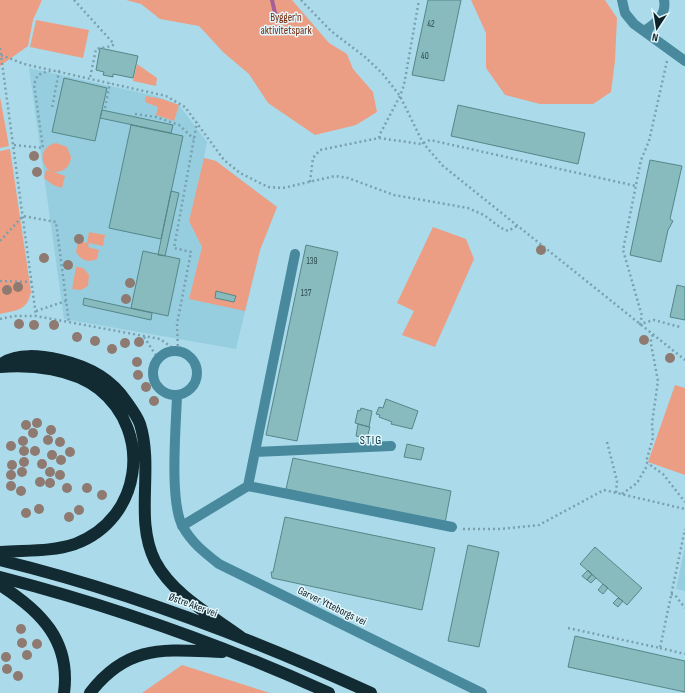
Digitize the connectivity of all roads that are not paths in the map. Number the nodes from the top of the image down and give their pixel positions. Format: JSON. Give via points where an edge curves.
{"nodes":[{"id":1,"x":622,"y":0,"type":"edge"},
{"id":2,"x":664,"y":0,"type":"edge"},
{"id":3,"x":644,"y":31,"type":"junction"},
{"id":4,"x":685,"y":61,"type":"edge"},
{"id":5,"x":295,"y":254,"type":"dead end"},
{"id":6,"x":0,"y":366,"type":"edge"},
{"id":7,"x":177,"y":396,"type":"junction"},
{"id":8,"x":391,"y":446,"type":"dead end"},
{"id":9,"x":255,"y":452,"type":"junction"},
{"id":10,"x":248,"y":486,"type":"junction"},
{"id":11,"x":182,"y":526,"type":"junction"},
{"id":12,"x":452,"y":527,"type":"road end"},
{"id":13,"x":0,"y":552,"type":"edge"},
{"id":14,"x":0,"y":560,"type":"edge"},
{"id":15,"x":0,"y":577,"type":"edge"},
{"id":16,"x":0,"y":585,"type":"edge"},
{"id":17,"x":241,"y":637,"type":"junction"},
{"id":18,"x":233,"y":652,"type":"junction"},
{"id":19,"x":64,"y":693,"type":"edge"},
{"id":20,"x":90,"y":693,"type":"edge"},
{"id":21,"x":330,"y":693,"type":"edge"},
{"id":22,"x":370,"y":693,"type":"edge"},
{"id":23,"x":482,"y":693,"type":"edge"}],
"edges":[{"from":1,"to":3,"type":"street","via":[[625,13]]},
{"from":2,"to":3,"type":"street","via":[[661,17]]},
{"from":3,"to":4,"type":"street"},
{"from":5,"to":9,"type":"street"},
{"from":6,"to":13,"type":"highway","via":[[25,366],[57,371],[85,380],[98,388],[124,418],[132,440],[133,454],[131,479],[124,502],[99,530],[75,544]]},
{"from":6,"to":17,"type":"highway","via":[[9,359],[27,356],[59,360],[90,370],[115,387],[140,423],[146,468],[146,532],[155,561],[177,590]]},
{"from":7,"to":7,"type":"street","via":[[193,387],[198,373],[195,362],[178,351],[168,352],[159,360],[154,371],[160,389],[169,395]]},
{"from":7,"to":11,"type":"street","name":"Garver Ytteborgs vei","via":[[175,502]]},
{"from":8,"to":9,"type":"street"},
{"from":9,"to":10,"type":"street"},
{"from":10,"to":11,"type":"street"},
{"from":10,"to":12,"type":"street"},
{"from":11,"to":23,"type":"street","name":"Garver Ytteborgs vei","via":[[198,548],[219,564]]},
{"from":14,"to":17,"type":"highway","name":"Østre Aker vei","via":[[97,587]]},
{"from":15,"to":18,"type":"highway","via":[[139,618]]},
{"from":16,"to":19,"type":"highway","via":[[34,610],[51,629],[64,660]]},
{"from":17,"to":22,"type":"highway","name":"Østre Aker vei"},
{"from":18,"to":20,"type":"highway","via":[[171,650],[143,654],[112,670]]},
{"from":18,"to":21,"type":"highway"}]}
